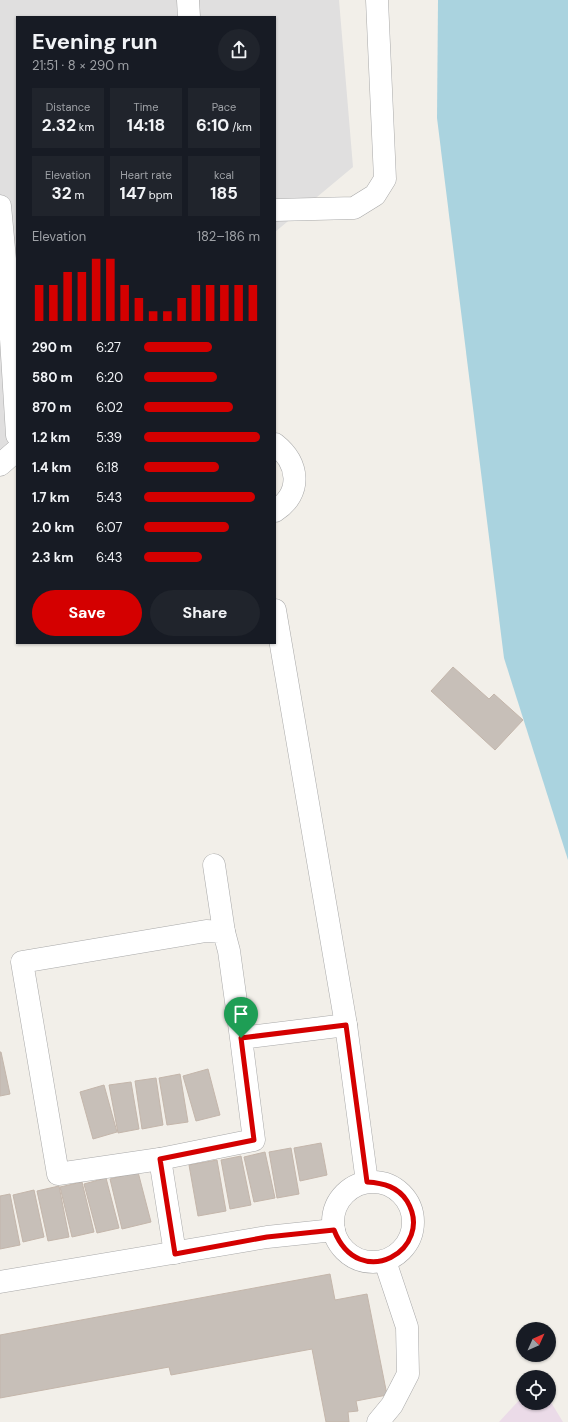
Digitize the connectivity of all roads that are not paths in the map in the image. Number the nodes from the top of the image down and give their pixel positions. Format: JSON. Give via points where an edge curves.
{"nodes":[{"id":1,"x":188,"y":0,"type":"edge"},
{"id":2,"x":377,"y":0,"type":"edge"},
{"id":3,"x":189,"y":16,"type":"edge"},
{"id":4,"x":0,"y":206,"type":"edge"},
{"id":5,"x":276,"y":210,"type":"edge"},
{"id":6,"x":16,"y":419,"type":"edge"},
{"id":7,"x":276,"y":445,"type":"edge"},
{"id":8,"x":16,"y":451,"type":"edge"},
{"id":9,"x":0,"y":465,"type":"edge"},
{"id":10,"x":276,"y":509,"type":"edge"},
{"id":11,"x":276,"y":616,"type":"edge"},
{"id":12,"x":214,"y":865,"type":"dead end"},
{"id":13,"x":224,"y":932,"type":"junction"},
{"id":14,"x":346,"y":1025,"type":"junction"},
{"id":15,"x":241,"y":1038,"type":"junction"},
{"id":16,"x":160,"y":1159,"type":"junction"},
{"id":17,"x":367,"y":1182,"type":"junction"},
{"id":18,"x":334,"y":1230,"type":"junction"},
{"id":19,"x":175,"y":1254,"type":"junction"},
{"id":20,"x":385,"y":1261,"type":"junction"},
{"id":21,"x":0,"y":1282,"type":"edge"},
{"id":22,"x":378,"y":1422,"type":"edge"}],
"edges":[{"from":1,"to":3,"type":"lane"},
{"from":2,"to":5,"type":"lane","via":[[385,179],[375,195],[354,208]]},
{"from":4,"to":6,"type":"lane"},
{"from":7,"to":10,"type":"lane","via":[[292,462],[295,474],[294,486],[289,497]]},
{"from":8,"to":9,"type":"lane"},
{"from":11,"to":14,"type":"lane"},
{"from":12,"to":13,"type":"lane"},
{"from":13,"to":15,"type":"lane"},
{"from":13,"to":16,"type":"lane","via":[[206,930],[22,962],[58,1174]]},
{"from":14,"to":15,"type":"lane"},
{"from":14,"to":17,"type":"lane"},
{"from":15,"to":16,"type":"lane","via":[[254,1140]]},
{"from":16,"to":19,"type":"lane"},
{"from":17,"to":18,"type":"lane","via":[[350,1190],[337,1205]]},
{"from":17,"to":20,"type":"lane","via":[[393,1188],[403,1196],[410,1207],[413,1220],[412,1234],[406,1245]]},
{"from":18,"to":19,"type":"lane","via":[[267,1237]]},
{"from":18,"to":20,"type":"lane","via":[[339,1242],[353,1256],[371,1262]]},
{"from":19,"to":21,"type":"lane"},
{"from":20,"to":22,"type":"lane","via":[[407,1327],[408,1374],[392,1405]]}]}
